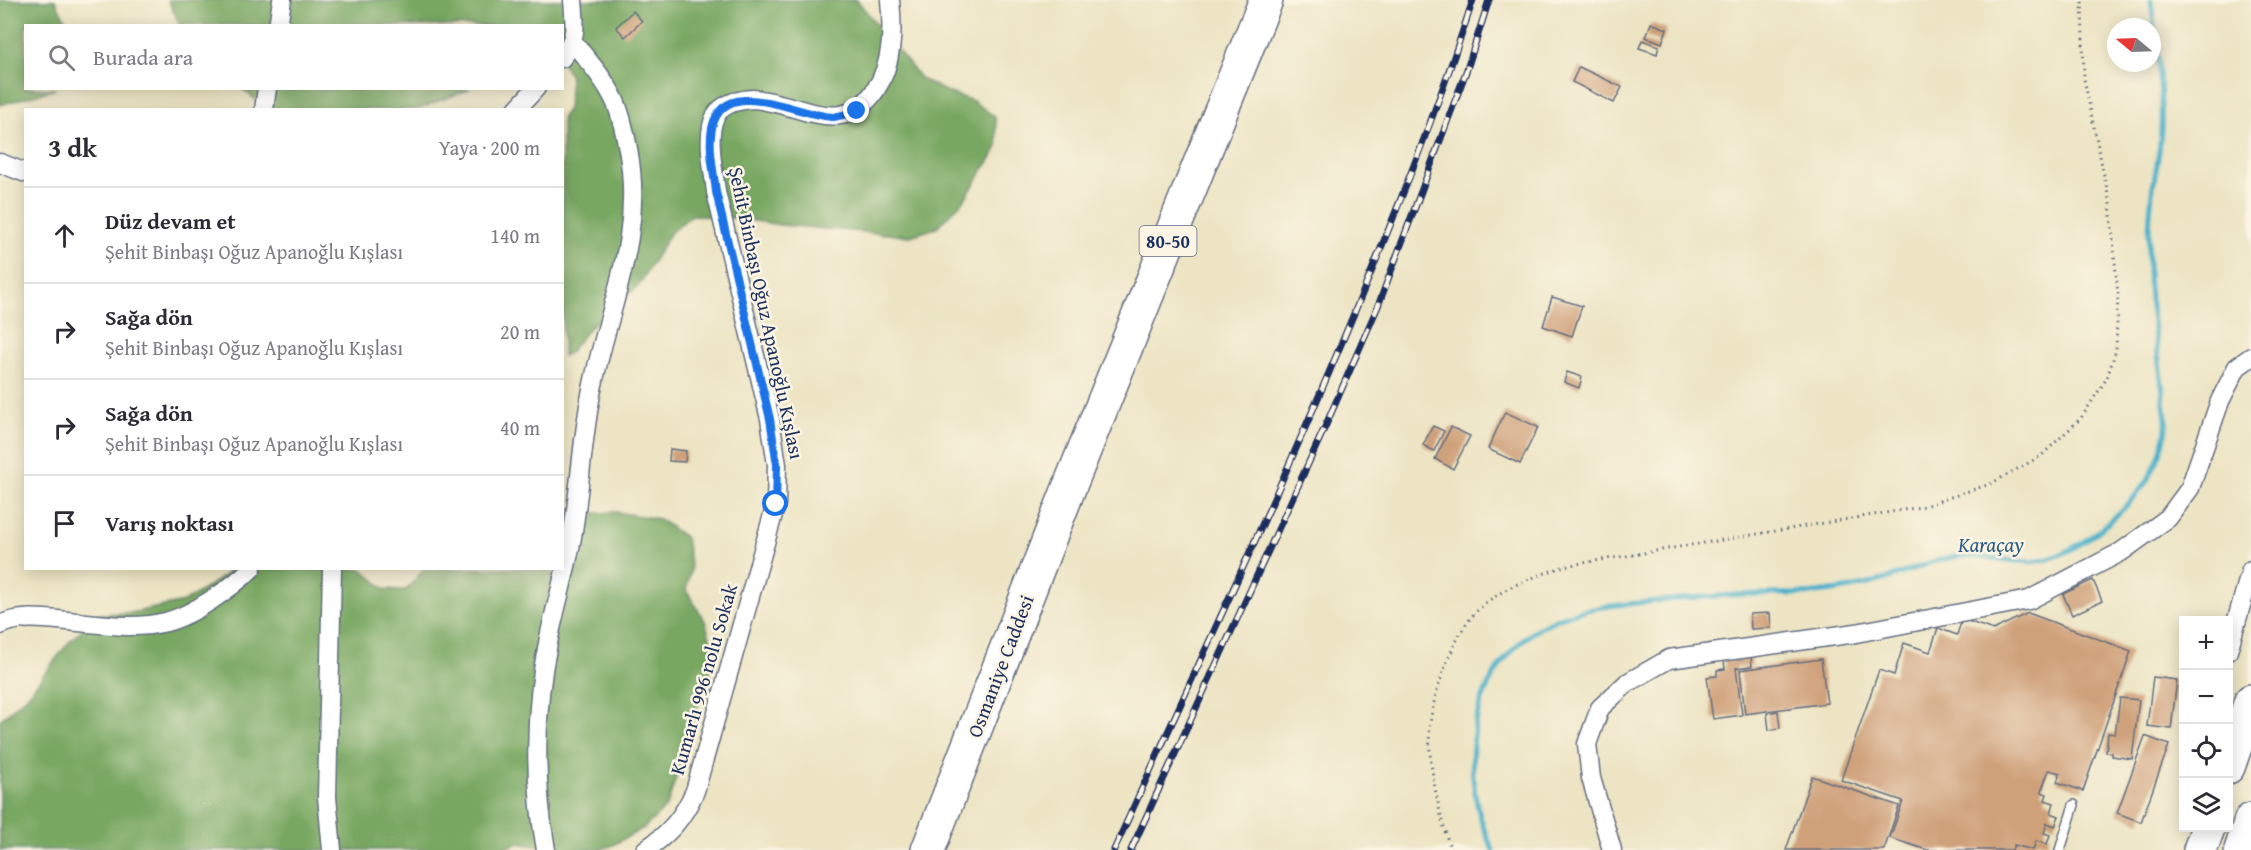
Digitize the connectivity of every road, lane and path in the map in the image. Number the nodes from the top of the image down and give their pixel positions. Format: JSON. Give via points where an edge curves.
{"nodes":[{"id":1,"x":282,"y":0,"type":"edge"},
{"id":2,"x":573,"y":0,"type":"edge"},
{"id":3,"x":890,"y":0,"type":"edge"},
{"id":4,"x":1266,"y":0,"type":"edge"},
{"id":5,"x":1280,"y":0,"type":"edge"},
{"id":6,"x":2082,"y":0,"type":"edge"},
{"id":7,"x":278,"y":24,"type":"edge"},
{"id":8,"x":573,"y":42,"type":"junction"},
{"id":9,"x":564,"y":55,"type":"edge"},
{"id":10,"x":267,"y":90,"type":"edge"},
{"id":11,"x":534,"y":90,"type":"edge"},
{"id":12,"x":264,"y":108,"type":"edge"},
{"id":13,"x":518,"y":108,"type":"edge"},
{"id":14,"x":0,"y":163,"type":"edge"},
{"id":15,"x":24,"y":172,"type":"edge"},
{"id":16,"x":2251,"y":357,"type":"edge"},
{"id":17,"x":776,"y":504,"type":"joint"},
{"id":18,"x":250,"y":570,"type":"edge"},
{"id":19,"x":332,"y":570,"type":"edge"},
{"id":20,"x":2251,"y":570,"type":"edge"},
{"id":21,"x":0,"y":625,"type":"edge"},
{"id":22,"x":2233,"y":636,"type":"edge"},
{"id":23,"x":2251,"y":701,"type":"edge"},
{"id":24,"x":2233,"y":755,"type":"edge"},
{"id":25,"x":2074,"y":805,"type":"dead end"},
{"id":26,"x":2251,"y":820,"type":"edge"},
{"id":27,"x":2207,"y":832,"type":"edge"},
{"id":28,"x":332,"y":850,"type":"edge"},
{"id":29,"x":546,"y":850,"type":"edge"},
{"id":30,"x":645,"y":850,"type":"edge"},
{"id":31,"x":928,"y":850,"type":"edge"},
{"id":32,"x":943,"y":850,"type":"edge"},
{"id":33,"x":1451,"y":850,"type":"edge"},
{"id":34,"x":1612,"y":850,"type":"edge"},
{"id":35,"x":2060,"y":850,"type":"edge"},
{"id":36,"x":2200,"y":850,"type":"edge"},
{"id":37,"x":2241,"y":850,"type":"edge"}],
"edges":[{"from":1,"to":7,"type":"street"},
{"from":2,"to":8,"type":"street"},
{"from":3,"to":17,"type":"street","name":"Şehit Binbaşı Oğuz Apanoğlu Kışlası","via":[[891,48],[883,78],[857,111],[836,117],[750,99],[728,104],[716,114],[711,130],[716,192],[770,419],[777,465]]},
{"from":4,"to":31,"type":"highway","name":"Osmaniye Caddesi","number":"80-50"},
{"from":5,"to":32,"type":"highway"},
{"from":6,"to":33,"type":"path","via":[[2084,79],[2110,204],[2118,296],[2116,350],[2107,378],[2081,418],[2041,456],[1990,484],[1921,507],[1565,566],[1516,584],[1480,608],[1457,638],[1437,687],[1429,727],[1441,822]]},
{"from":8,"to":9,"type":"street"},
{"from":8,"to":29,"type":"street","via":[[606,84],[624,127],[631,165],[632,229],[594,379],[573,532],[541,682],[539,786]]},
{"from":10,"to":12,"type":"street"},
{"from":11,"to":13,"type":"street"},
{"from":14,"to":15,"type":"street"},
{"from":16,"to":34,"type":"street","via":[[2237,367],[2220,401],[2190,488],[2168,518],[2121,552],[2029,600],[1857,633],[1669,659],[1627,684],[1599,708],[1587,744],[1591,778]]},
{"from":17,"to":30,"type":"street","name":"Kumarlı 996 nolu Sokak","via":[[695,791],[678,824]]},
{"from":18,"to":21,"type":"street","via":[[224,591],[167,622],[138,626],[38,619],[11,620]]},
{"from":19,"to":28,"type":"street","via":[[327,797]]},
{"from":20,"to":22,"type":"street"},
{"from":23,"to":24,"type":"highway"},
{"from":25,"to":35,"type":"lane"},
{"from":26,"to":37,"type":"highway"},
{"from":27,"to":36,"type":"highway"}]}
